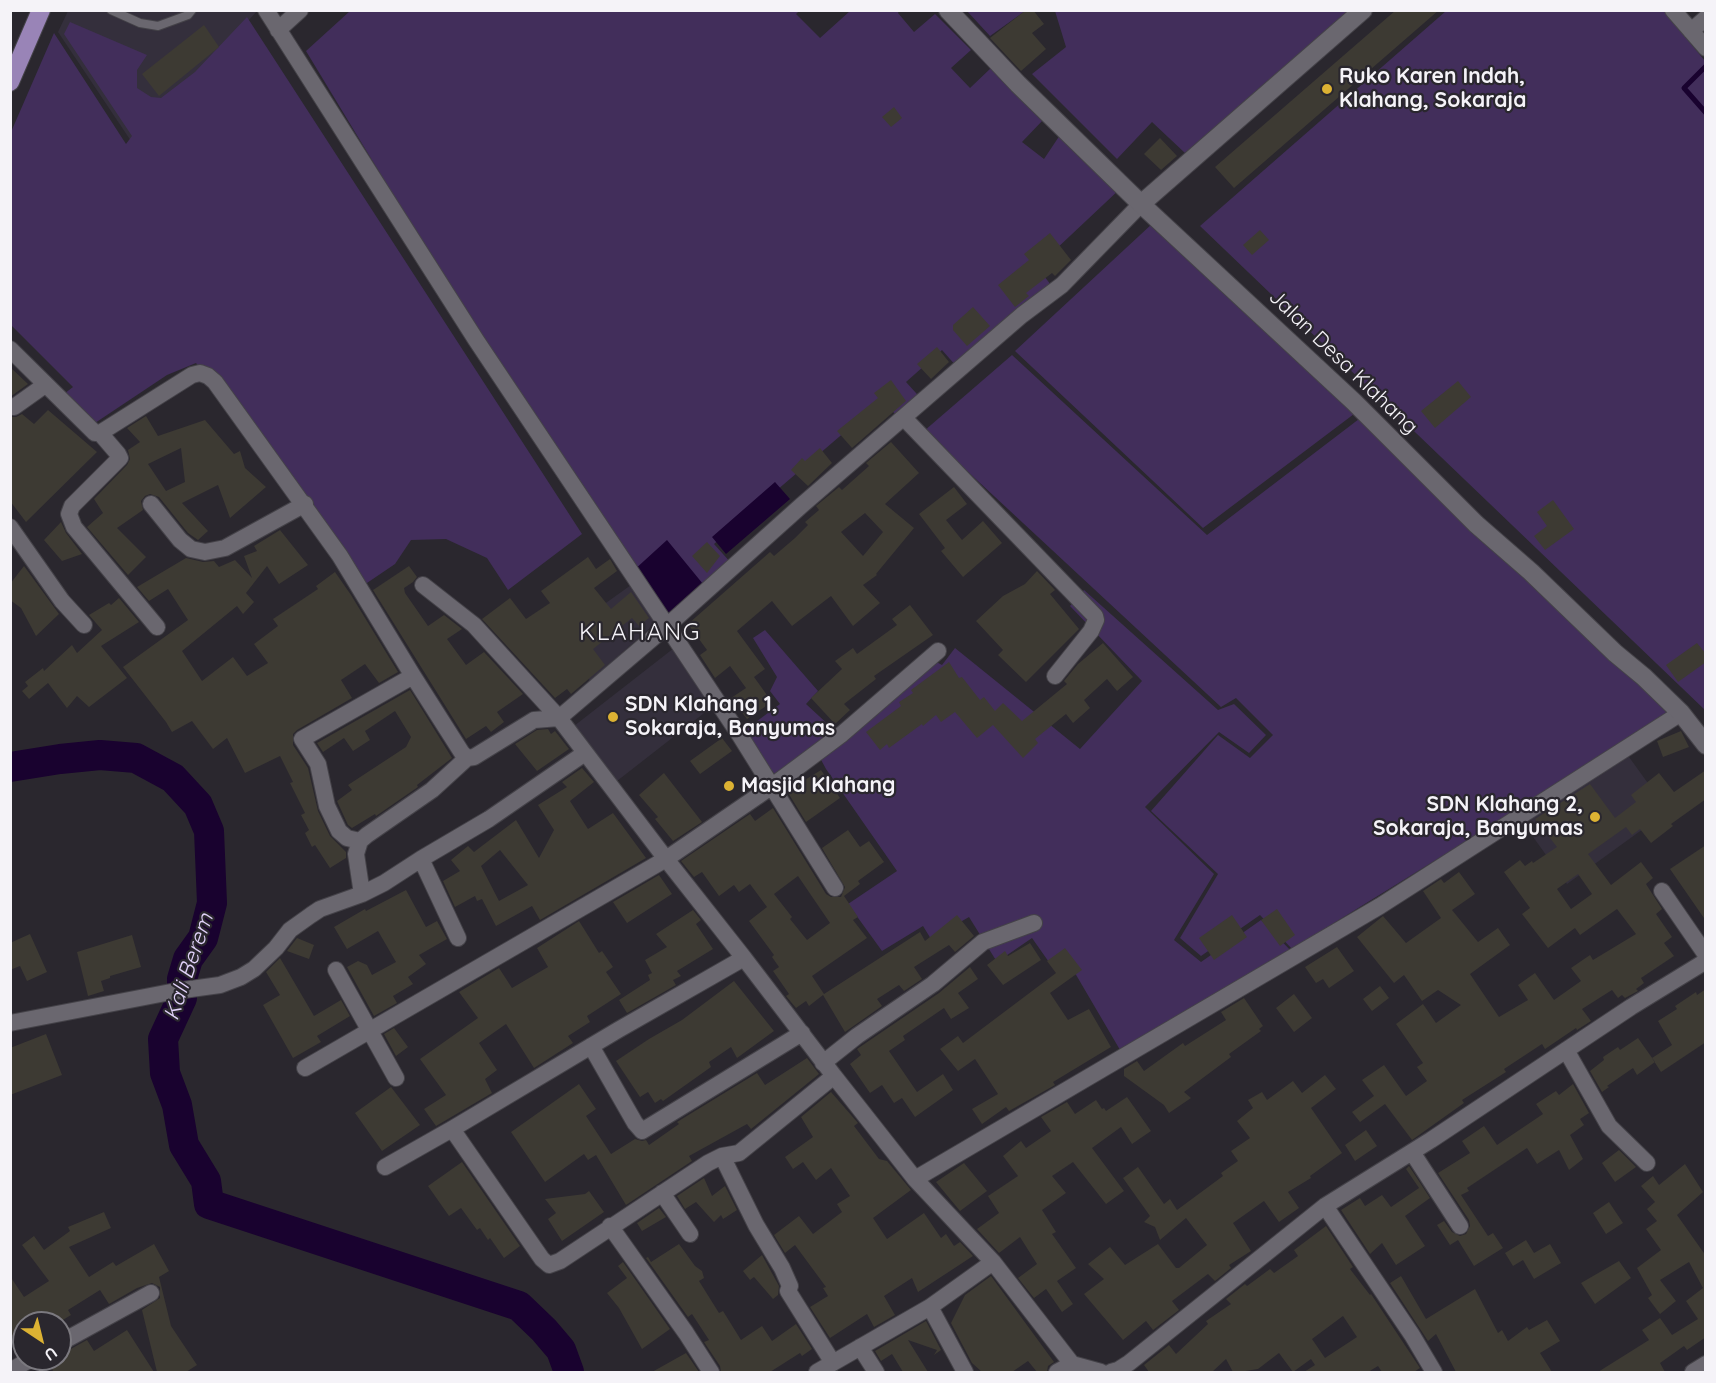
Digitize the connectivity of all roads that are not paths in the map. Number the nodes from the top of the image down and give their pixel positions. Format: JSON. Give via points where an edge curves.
{"nodes":[{"id":1,"x":41,"y":10,"type":"edge"},
{"id":2,"x":111,"y":10,"type":"edge"},
{"id":3,"x":192,"y":10,"type":"edge"},
{"id":4,"x":266,"y":10,"type":"edge"},
{"id":5,"x":300,"y":10,"type":"edge"},
{"id":6,"x":948,"y":10,"type":"edge"},
{"id":7,"x":1363,"y":10,"type":"edge"},
{"id":8,"x":1673,"y":10,"type":"edge"},
{"id":9,"x":1706,"y":18,"type":"edge"},
{"id":10,"x":278,"y":30,"type":"junction"},
{"id":11,"x":1691,"y":31,"type":"junction"},
{"id":12,"x":1706,"y":48,"type":"edge"},
{"id":13,"x":10,"y":82,"type":"edge"},
{"id":14,"x":1141,"y":204,"type":"junction"},
{"id":15,"x":10,"y":349,"type":"edge"},
{"id":16,"x":45,"y":385,"type":"junction"},
{"id":17,"x":14,"y":407,"type":"dead end"},
{"id":18,"x":904,"y":418,"type":"junction"},
{"id":19,"x":100,"y":433,"type":"junction"},
{"id":20,"x":151,"y":504,"type":"dead end"},
{"id":21,"x":304,"y":504,"type":"junction"},
{"id":22,"x":10,"y":528,"type":"edge"},
{"id":23,"x":423,"y":585,"type":"dead end"},
{"id":24,"x":84,"y":625,"type":"dead end"},
{"id":25,"x":667,"y":626,"type":"junction"},
{"id":26,"x":157,"y":627,"type":"dead end"},
{"id":27,"x":938,"y":651,"type":"dead end"},
{"id":28,"x":413,"y":675,"type":"junction"},
{"id":29,"x":1055,"y":676,"type":"dead end"},
{"id":30,"x":1681,"y":713,"type":"junction"},
{"id":31,"x":559,"y":718,"type":"junction"},
{"id":32,"x":1706,"y":746,"type":"edge"},
{"id":33,"x":585,"y":753,"type":"junction"},
{"id":34,"x":467,"y":758,"type":"junction"},
{"id":35,"x":771,"y":787,"type":"junction"},
{"id":36,"x":360,"y":842,"type":"junction"},
{"id":37,"x":421,"y":859,"type":"junction"},
{"id":38,"x":666,"y":859,"type":"junction"},
{"id":39,"x":835,"y":888,"type":"dead end"},
{"id":40,"x":1662,"y":891,"type":"dead end"},
{"id":41,"x":362,"y":894,"type":"junction"},
{"id":42,"x":1034,"y":924,"type":"dead end"},
{"id":43,"x":458,"y":938,"type":"dead end"},
{"id":44,"x":1706,"y":955,"type":"edge"},
{"id":45,"x":744,"y":958,"type":"junction"},
{"id":46,"x":1706,"y":961,"type":"edge"},
{"id":47,"x":336,"y":970,"type":"dead end"},
{"id":48,"x":10,"y":1023,"type":"edge"},
{"id":49,"x":369,"y":1031,"type":"junction"},
{"id":50,"x":802,"y":1033,"type":"junction"},
{"id":51,"x":591,"y":1046,"type":"junction"},
{"id":52,"x":1566,"y":1050,"type":"junction"},
{"id":53,"x":305,"y":1068,"type":"dead end"},
{"id":54,"x":829,"y":1069,"type":"junction"},
{"id":55,"x":396,"y":1078,"type":"dead end"},
{"id":56,"x":452,"y":1129,"type":"junction"},
{"id":57,"x":1413,"y":1152,"type":"junction"},
{"id":58,"x":722,"y":1156,"type":"junction"},
{"id":59,"x":1647,"y":1163,"type":"dead end"},
{"id":60,"x":385,"y":1167,"type":"dead end"},
{"id":61,"x":915,"y":1179,"type":"junction"},
{"id":62,"x":662,"y":1193,"type":"junction"},
{"id":63,"x":1325,"y":1206,"type":"junction"},
{"id":64,"x":610,"y":1226,"type":"junction"},
{"id":65,"x":1460,"y":1226,"type":"dead end"},
{"id":66,"x":690,"y":1233,"type":"dead end"},
{"id":67,"x":993,"y":1262,"type":"junction"},
{"id":68,"x":151,"y":1293,"type":"dead end"},
{"id":69,"x":930,"y":1307,"type":"junction"},
{"id":70,"x":72,"y":1336,"type":"edge"},
{"id":71,"x":860,"y":1347,"type":"junction"},
{"id":72,"x":833,"y":1363,"type":"junction"},
{"id":73,"x":1706,"y":1365,"type":"edge"},
{"id":74,"x":1064,"y":1368,"type":"edge"},
{"id":75,"x":711,"y":1372,"type":"edge"},
{"id":76,"x":817,"y":1372,"type":"edge"},
{"id":77,"x":876,"y":1372,"type":"edge"},
{"id":78,"x":965,"y":1372,"type":"edge"},
{"id":79,"x":1101,"y":1372,"type":"edge"},
{"id":80,"x":1111,"y":1372,"type":"edge"},
{"id":81,"x":1434,"y":1372,"type":"edge"},
{"id":82,"x":1693,"y":1372,"type":"edge"}],
"edges":[{"from":1,"to":13,"type":"main road"},
{"from":2,"to":3,"type":"lane","via":[[158,26]]},
{"from":4,"to":10,"type":"street"},
{"from":5,"to":10,"type":"street"},
{"from":6,"to":14,"type":"street","name":"Jalan Desa Klahang"},
{"from":7,"to":14,"type":"street"},
{"from":8,"to":11,"type":"street"},
{"from":9,"to":11,"type":"street"},
{"from":10,"to":25,"type":"street","via":[[476,340]]},
{"from":11,"to":12,"type":"street"},
{"from":14,"to":18,"type":"street","via":[[1062,285]]},
{"from":14,"to":30,"type":"street","name":"Jalan Desa Klahang","via":[[1354,402],[1476,524]]},
{"from":15,"to":16,"type":"street"},
{"from":16,"to":17,"type":"street"},
{"from":16,"to":19,"type":"street","via":[[91,431]]},
{"from":18,"to":25,"type":"street"},
{"from":18,"to":29,"type":"street","via":[[1095,616],[1091,631]]},
{"from":19,"to":21,"type":"street","via":[[200,373],[215,382]]},
{"from":19,"to":26,"type":"street","via":[[120,458],[72,506],[69,514],[74,527]]},
{"from":20,"to":21,"type":"street","via":[[180,540],[191,549],[205,552],[225,548]]},
{"from":21,"to":28,"type":"street"},
{"from":22,"to":24,"type":"street"},
{"from":23,"to":31,"type":"street","via":[[474,625]]},
{"from":25,"to":31,"type":"street"},
{"from":25,"to":35,"type":"street"},
{"from":27,"to":35,"type":"street","via":[[860,720]]},
{"from":28,"to":34,"type":"street"},
{"from":28,"to":36,"type":"street","via":[[302,739],[318,764],[327,806],[339,831]]},
{"from":30,"to":32,"type":"street","name":"Jalan Desa Klahang"},
{"from":30,"to":61,"type":"street","via":[[1380,906]]},
{"from":31,"to":33,"type":"street"},
{"from":31,"to":34,"type":"street","via":[[534,720]]},
{"from":33,"to":37,"type":"street","via":[[489,819]]},
{"from":33,"to":38,"type":"street"},
{"from":34,"to":36,"type":"street","via":[[432,790]]},
{"from":35,"to":38,"type":"street"},
{"from":35,"to":39,"type":"street"},
{"from":36,"to":41,"type":"street","via":[[356,854]]},
{"from":37,"to":41,"type":"street"},
{"from":37,"to":43,"type":"street"},
{"from":38,"to":45,"type":"street"},
{"from":38,"to":49,"type":"street"},
{"from":40,"to":44,"type":"street"},
{"from":41,"to":48,"type":"street","via":[[320,909],[290,930],[276,948],[241,977],[219,985]]},
{"from":42,"to":54,"type":"street","via":[[983,942],[933,984],[857,1036]]},
{"from":45,"to":50,"type":"street"},
{"from":45,"to":51,"type":"street"},
{"from":46,"to":52,"type":"street"},
{"from":47,"to":49,"type":"street"},
{"from":49,"to":53,"type":"street"},
{"from":49,"to":55,"type":"street"},
{"from":50,"to":51,"type":"street","via":[[642,1131]]},
{"from":50,"to":54,"type":"street"},
{"from":51,"to":56,"type":"street"},
{"from":52,"to":57,"type":"street"},
{"from":52,"to":59,"type":"street","via":[[1609,1126]]},
{"from":54,"to":58,"type":"street","via":[[739,1153]]},
{"from":54,"to":61,"type":"street"},
{"from":56,"to":60,"type":"street"},
{"from":56,"to":64,"type":"street","via":[[545,1264],[560,1261]]},
{"from":57,"to":63,"type":"street"},
{"from":57,"to":65,"type":"street"},
{"from":58,"to":62,"type":"street"},
{"from":58,"to":72,"type":"street","via":[[782,1268],[788,1291]]},
{"from":61,"to":67,"type":"street"},
{"from":62,"to":64,"type":"street"},
{"from":62,"to":66,"type":"street"},
{"from":63,"to":80,"type":"street","via":[[1129,1363]]},
{"from":63,"to":81,"type":"street"},
{"from":64,"to":75,"type":"street"},
{"from":67,"to":69,"type":"street"},
{"from":67,"to":74,"type":"street"},
{"from":68,"to":70,"type":"street"},
{"from":69,"to":71,"type":"street"},
{"from":69,"to":78,"type":"street"},
{"from":71,"to":72,"type":"street"},
{"from":71,"to":77,"type":"street"},
{"from":72,"to":76,"type":"street"},
{"from":73,"to":82,"type":"street"},
{"from":74,"to":79,"type":"street"}]}
